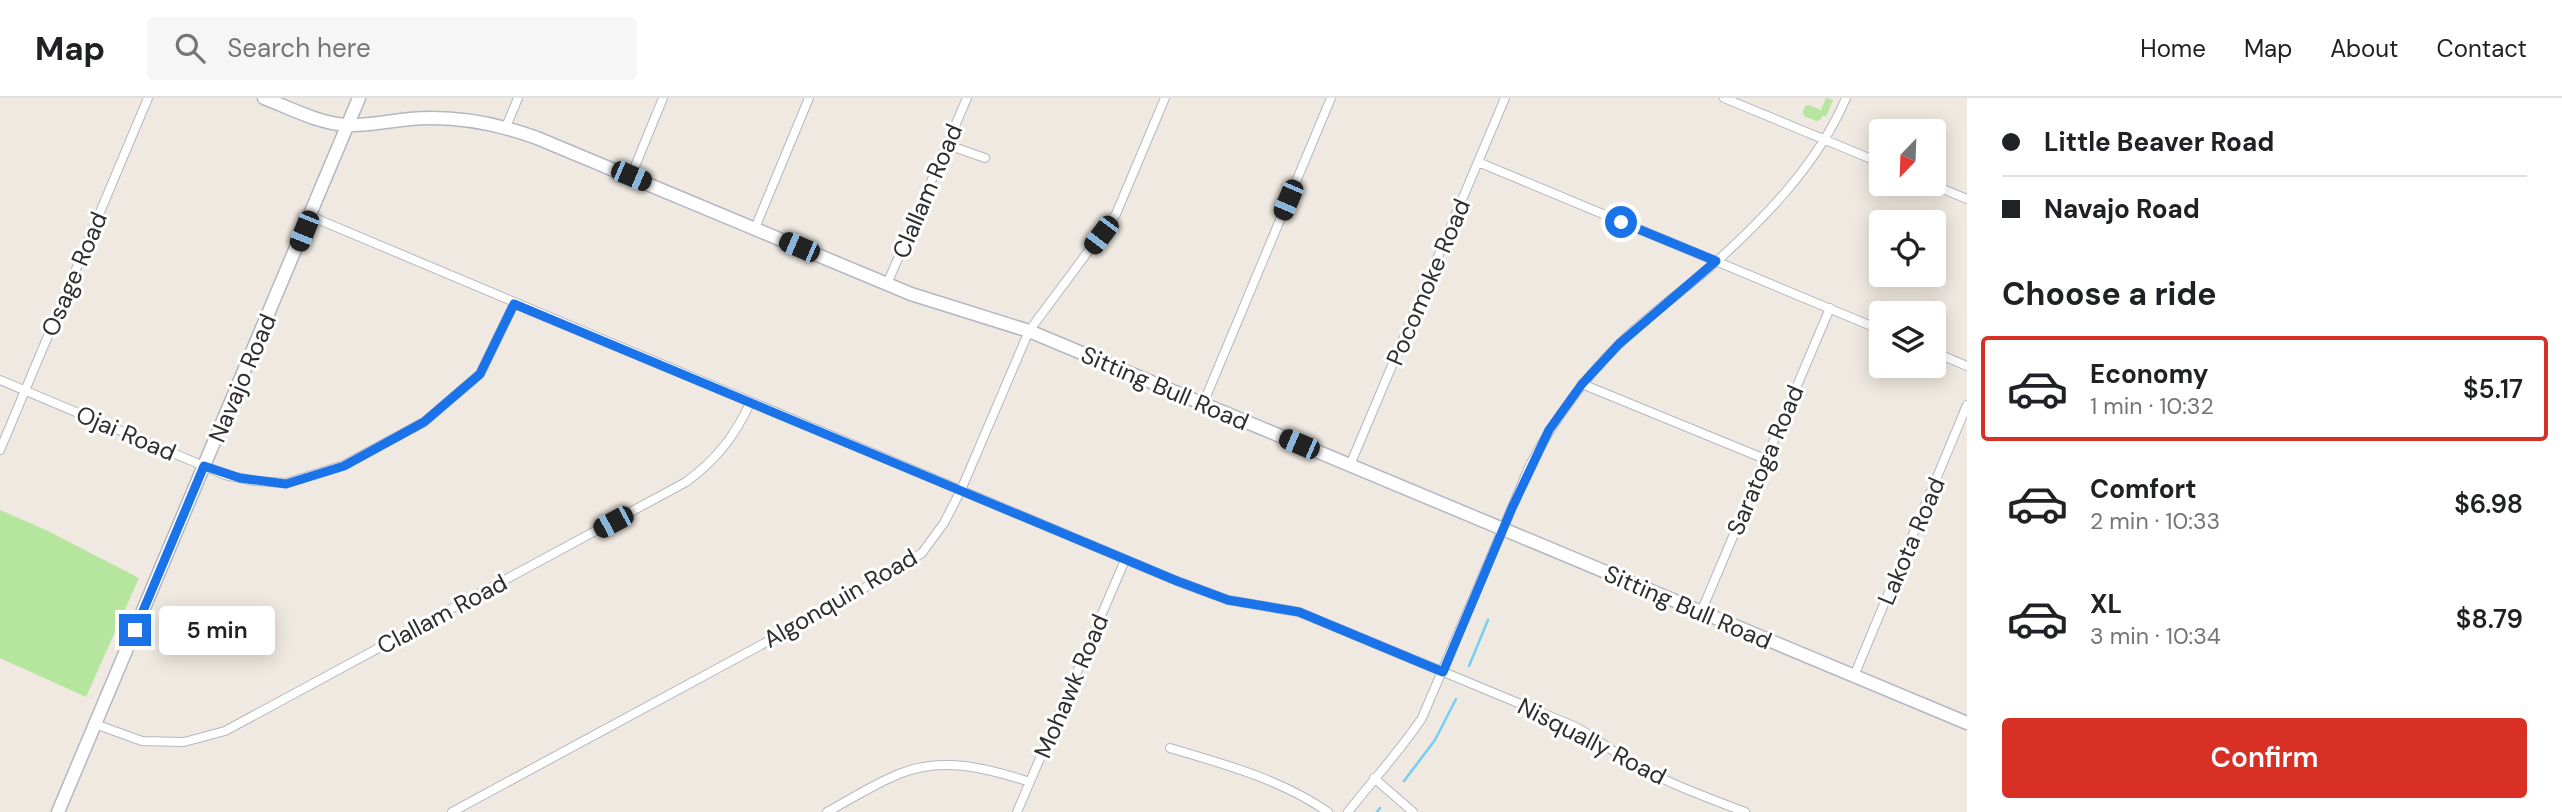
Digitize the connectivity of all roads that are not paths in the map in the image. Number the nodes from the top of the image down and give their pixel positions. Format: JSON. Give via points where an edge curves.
{"nodes":[{"id":1,"x":148,"y":98,"type":"edge"},
{"id":2,"x":264,"y":98,"type":"edge"},
{"id":3,"x":359,"y":98,"type":"edge"},
{"id":4,"x":518,"y":98,"type":"edge"},
{"id":5,"x":663,"y":98,"type":"edge"},
{"id":6,"x":809,"y":98,"type":"edge"},
{"id":7,"x":967,"y":98,"type":"edge"},
{"id":8,"x":1165,"y":98,"type":"edge"},
{"id":9,"x":1331,"y":98,"type":"edge"},
{"id":10,"x":1505,"y":98,"type":"edge"},
{"id":11,"x":1724,"y":98,"type":"edge"},
{"id":12,"x":1846,"y":98,"type":"edge"},
{"id":13,"x":348,"y":125,"type":"junction"},
{"id":14,"x":506,"y":127,"type":"junction"},
{"id":15,"x":1825,"y":139,"type":"junction"},
{"id":16,"x":948,"y":145,"type":"junction"},
{"id":17,"x":985,"y":158,"type":"dead end"},
{"id":18,"x":1869,"y":158,"type":"edge"},
{"id":19,"x":1478,"y":162,"type":"junction"},
{"id":20,"x":631,"y":176,"type":"junction"},
{"id":21,"x":1946,"y":190,"type":"edge"},
{"id":22,"x":1967,"y":199,"type":"edge"},
{"id":23,"x":310,"y":216,"type":"junction"},
{"id":24,"x":755,"y":228,"type":"junction"},
{"id":25,"x":1716,"y":261,"type":"junction"},
{"id":26,"x":887,"y":284,"type":"junction"},
{"id":27,"x":514,"y":304,"type":"junction"},
{"id":28,"x":1830,"y":308,"type":"junction"},
{"id":29,"x":1869,"y":325,"type":"edge"},
{"id":30,"x":1029,"y":331,"type":"junction"},
{"id":31,"x":1946,"y":357,"type":"edge"},
{"id":32,"x":1967,"y":366,"type":"edge"},
{"id":33,"x":0,"y":380,"type":"edge"},
{"id":34,"x":1582,"y":384,"type":"junction"},
{"id":35,"x":25,"y":390,"type":"junction"},
{"id":36,"x":750,"y":403,"type":"junction"},
{"id":37,"x":1203,"y":404,"type":"junction"},
{"id":38,"x":1967,"y":405,"type":"edge"},
{"id":39,"x":0,"y":450,"type":"edge"},
{"id":40,"x":1765,"y":459,"type":"junction"},
{"id":41,"x":1350,"y":465,"type":"junction"},
{"id":42,"x":204,"y":466,"type":"junction"},
{"id":43,"x":961,"y":490,"type":"junction"},
{"id":44,"x":1502,"y":529,"type":"junction"},
{"id":45,"x":1125,"y":560,"type":"junction"},
{"id":46,"x":1701,"y":612,"type":"junction"},
{"id":47,"x":1443,"y":672,"type":"junction"},
{"id":48,"x":1854,"y":676,"type":"junction"},
{"id":49,"x":96,"y":723,"type":"junction"},
{"id":50,"x":1967,"y":723,"type":"edge"},
{"id":51,"x":1170,"y":747,"type":"dead end"},
{"id":52,"x":1374,"y":778,"type":"junction"},
{"id":53,"x":1030,"y":782,"type":"junction"},
{"id":54,"x":1739,"y":811,"type":"edge"},
{"id":55,"x":58,"y":812,"type":"edge"},
{"id":56,"x":452,"y":812,"type":"edge"},
{"id":57,"x":827,"y":812,"type":"edge"},
{"id":58,"x":1017,"y":812,"type":"edge"},
{"id":59,"x":1328,"y":812,"type":"edge"},
{"id":60,"x":1348,"y":812,"type":"edge"},
{"id":61,"x":1413,"y":812,"type":"edge"}],
"edges":[{"from":1,"to":35,"type":"street","name":"Osage Road"},
{"from":2,"to":13,"type":"street","via":[[330,123]]},
{"from":3,"to":13,"type":"street","name":"Navajo Road"},
{"from":4,"to":14,"type":"street"},
{"from":5,"to":20,"type":"street"},
{"from":6,"to":24,"type":"street"},
{"from":7,"to":16,"type":"street","name":"Clallam Road"},
{"from":8,"to":30,"type":"street","name":"Algonquin Road","via":[[1116,214]]},
{"from":9,"to":37,"type":"street"},
{"from":10,"to":19,"type":"street","name":"Pocomoke Road"},
{"from":11,"to":15,"type":"street"},
{"from":12,"to":15,"type":"street"},
{"from":13,"to":14,"type":"street","name":"Sitting Bull Road","via":[[444,118]]},
{"from":13,"to":23,"type":"street","name":"Navajo Road"},
{"from":14,"to":20,"type":"street","name":"Sitting Bull Road"},
{"from":15,"to":18,"type":"street"},
{"from":15,"to":25,"type":"street","via":[[1788,190]]},
{"from":16,"to":17,"type":"street"},
{"from":16,"to":26,"type":"street","name":"Clallam Road"},
{"from":19,"to":25,"type":"street"},
{"from":19,"to":41,"type":"street","name":"Pocomoke Road"},
{"from":20,"to":24,"type":"street","name":"Sitting Bull Road"},
{"from":21,"to":22,"type":"street"},
{"from":23,"to":27,"type":"street","name":"Nisqually Road"},
{"from":23,"to":42,"type":"street","name":"Navajo Road"},
{"from":24,"to":26,"type":"street","name":"Sitting Bull Road"},
{"from":25,"to":28,"type":"street"},
{"from":25,"to":34,"type":"street","via":[[1628,336]]},
{"from":26,"to":30,"type":"street","name":"Sitting Bull Road"},
{"from":27,"to":36,"type":"street","name":"Nisqually Road"},
{"from":27,"to":42,"type":"street","name":"Ojai Road","via":[[480,374],[424,422],[344,466],[286,484],[225,475]]},
{"from":28,"to":29,"type":"street"},
{"from":28,"to":40,"type":"street","name":"Saratoga Road"},
{"from":30,"to":37,"type":"street","name":"Sitting Bull Road"},
{"from":30,"to":43,"type":"street","name":"Algonquin Road"},
{"from":31,"to":32,"type":"street"},
{"from":33,"to":35,"type":"street","name":"Ojai Road"},
{"from":34,"to":40,"type":"street"},
{"from":34,"to":44,"type":"street","via":[[1549,430]]},
{"from":35,"to":39,"type":"street","name":"Osage Road"},
{"from":35,"to":42,"type":"street","name":"Ojai Road"},
{"from":36,"to":43,"type":"street","name":"Nisqually Road"},
{"from":36,"to":49,"type":"street","name":"Clallam Road","via":[[726,445],[686,482],[225,731],[184,742],[142,741]]},
{"from":37,"to":41,"type":"street","name":"Sitting Bull Road"},
{"from":38,"to":48,"type":"street","name":"Lakota Road"},
{"from":40,"to":46,"type":"street","name":"Saratoga Road"},
{"from":41,"to":44,"type":"street","name":"Sitting Bull Road"},
{"from":42,"to":49,"type":"street","name":"Navajo Road"},
{"from":43,"to":45,"type":"street","name":"Nisqually Road"},
{"from":43,"to":56,"type":"street","name":"Algonquin Road","via":[[922,553],[848,598]]},
{"from":44,"to":46,"type":"street","name":"Sitting Bull Road"},
{"from":44,"to":47,"type":"street"},
{"from":45,"to":47,"type":"street","name":"Nisqually Road","via":[[1228,600],[1299,612]]},
{"from":45,"to":53,"type":"street","name":"Mohawk Road"},
{"from":46,"to":48,"type":"street","name":"Sitting Bull Road"},
{"from":47,"to":52,"type":"street","via":[[1422,718]]},
{"from":47,"to":54,"type":"street","name":"Nisqually Road","via":[[1576,727],[1651,772]]},
{"from":48,"to":50,"type":"street","name":"Sitting Bull Road"},
{"from":49,"to":55,"type":"street","name":"Navajo Road"},
{"from":51,"to":59,"type":"street","via":[[1249,772]]},
{"from":52,"to":60,"type":"street"},
{"from":52,"to":61,"type":"street"},
{"from":53,"to":57,"type":"street","via":[[957,764],[927,767],[900,773]]},
{"from":53,"to":58,"type":"street","name":"Mohawk Road"}]}
